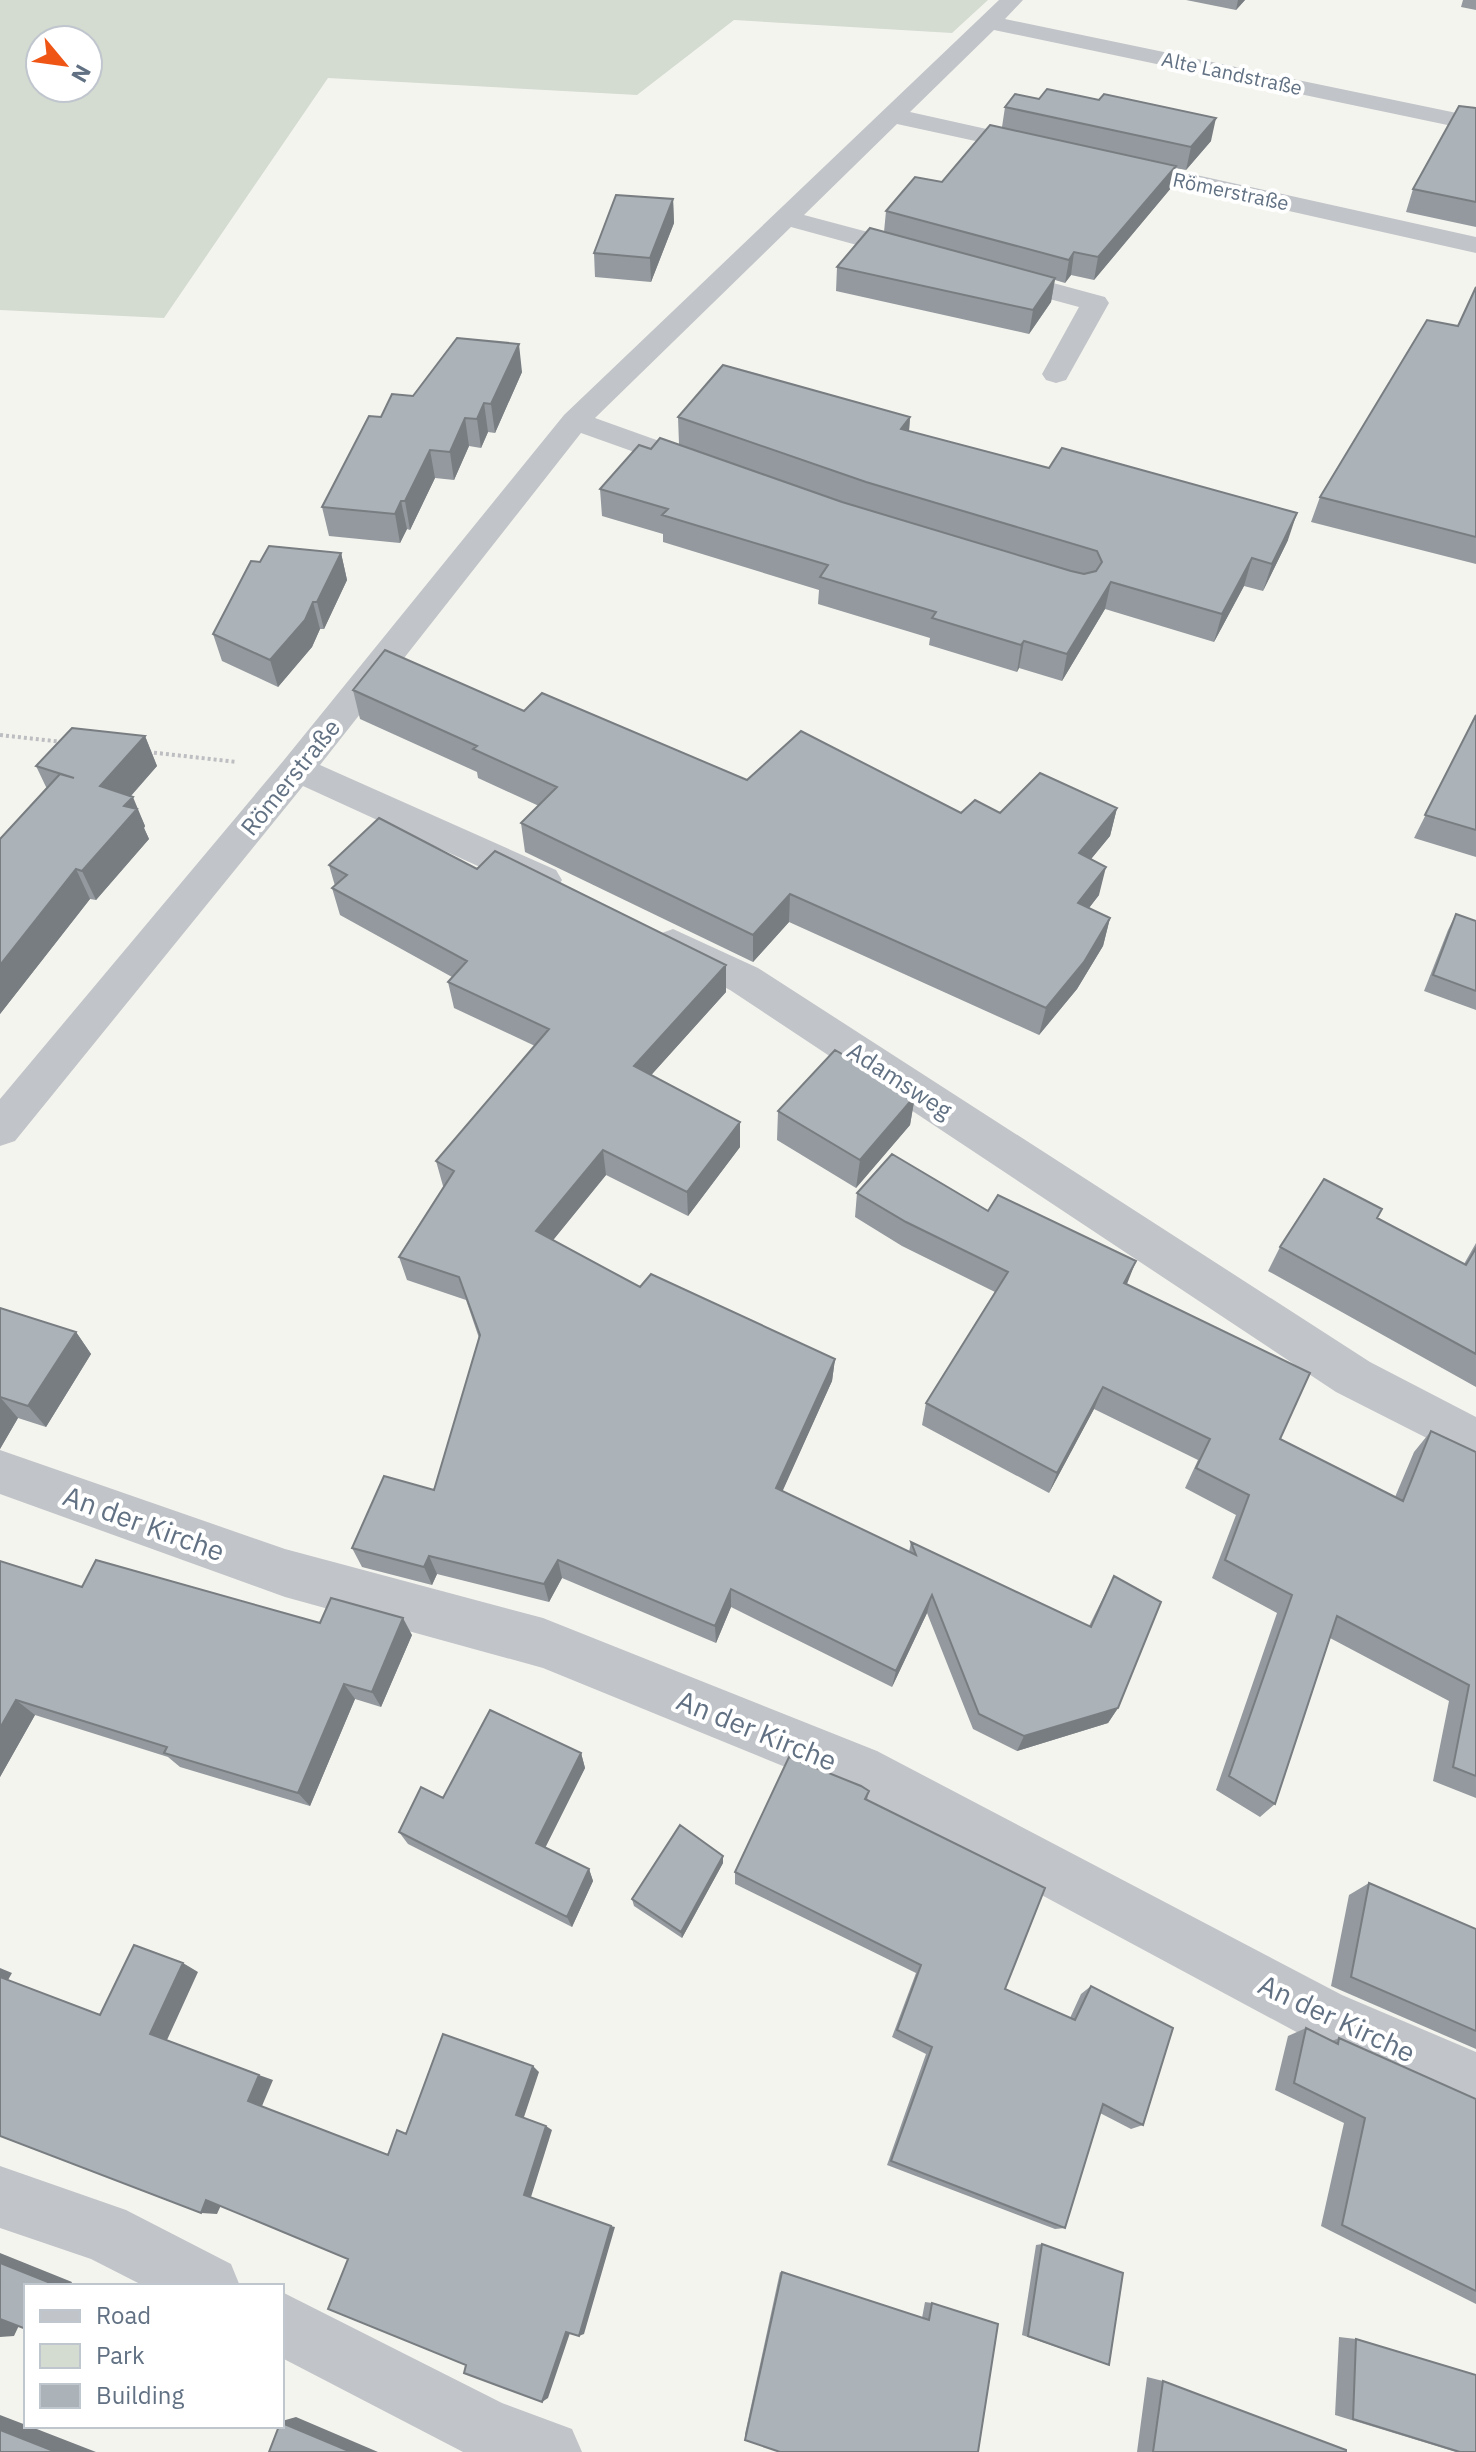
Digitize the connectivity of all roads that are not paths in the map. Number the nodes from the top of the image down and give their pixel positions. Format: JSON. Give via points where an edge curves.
{"nodes":[{"id":1,"x":1012,"y":0,"type":"edge"},
{"id":2,"x":987,"y":22,"type":"junction"},
{"id":3,"x":894,"y":116,"type":"junction"},
{"id":4,"x":1476,"y":124,"type":"edge"},
{"id":5,"x":1062,"y":153,"type":"edge"},
{"id":6,"x":1093,"y":160,"type":"edge"},
{"id":7,"x":786,"y":218,"type":"junction"},
{"id":8,"x":1476,"y":245,"type":"edge"},
{"id":9,"x":948,"y":262,"type":"edge"},
{"id":10,"x":977,"y":271,"type":"edge"},
{"id":11,"x":1056,"y":374,"type":"dead end"},
{"id":12,"x":575,"y":421,"type":"junction"},
{"id":13,"x":735,"y":478,"type":"edge"},
{"id":14,"x":297,"y":769,"type":"junction"},
{"id":15,"x":579,"y":898,"type":"edge"},
{"id":16,"x":634,"y":925,"type":"edge"},
{"id":17,"x":0,"y":1129,"type":"edge"},
{"id":18,"x":1476,"y":1441,"type":"edge"},
{"id":19,"x":0,"y":1472,"type":"edge"},
{"id":20,"x":1476,"y":2082,"type":"edge"},
{"id":21,"x":0,"y":2197,"type":"edge"},
{"id":22,"x":205,"y":2284,"type":"edge"},
{"id":23,"x":284,"y":2325,"type":"edge"},
{"id":24,"x":549,"y":2452,"type":"edge"}],
"edges":[{"from":1,"to":2,"type":"street","name":"Römerstraße"},
{"from":2,"to":3,"type":"street","name":"Römerstraße"},
{"from":2,"to":4,"type":"street","name":"Alte Landstraße"},
{"from":3,"to":5,"type":"street"},
{"from":3,"to":7,"type":"street","name":"Römerstraße"},
{"from":6,"to":8,"type":"street","name":"Römerstraße"},
{"from":7,"to":9,"type":"street"},
{"from":7,"to":12,"type":"street","name":"Römerstraße"},
{"from":10,"to":11,"type":"street","via":[[1095,303]]},
{"from":12,"to":13,"type":"street"},
{"from":12,"to":14,"type":"street","name":"Römerstraße"},
{"from":14,"to":15,"type":"street"},
{"from":14,"to":17,"type":"street","name":"Römerstraße"},
{"from":16,"to":18,"type":"street","name":"Adamsweg","via":[[744,979],[1353,1377]]},
{"from":19,"to":20,"type":"street","name":"An der Kirche","via":[[285,1573],[543,1643],[877,1778],[1322,2015]]},
{"from":21,"to":22,"type":"street","via":[[104,2232]]},
{"from":23,"to":24,"type":"street","via":[[488,2430]]}]}
